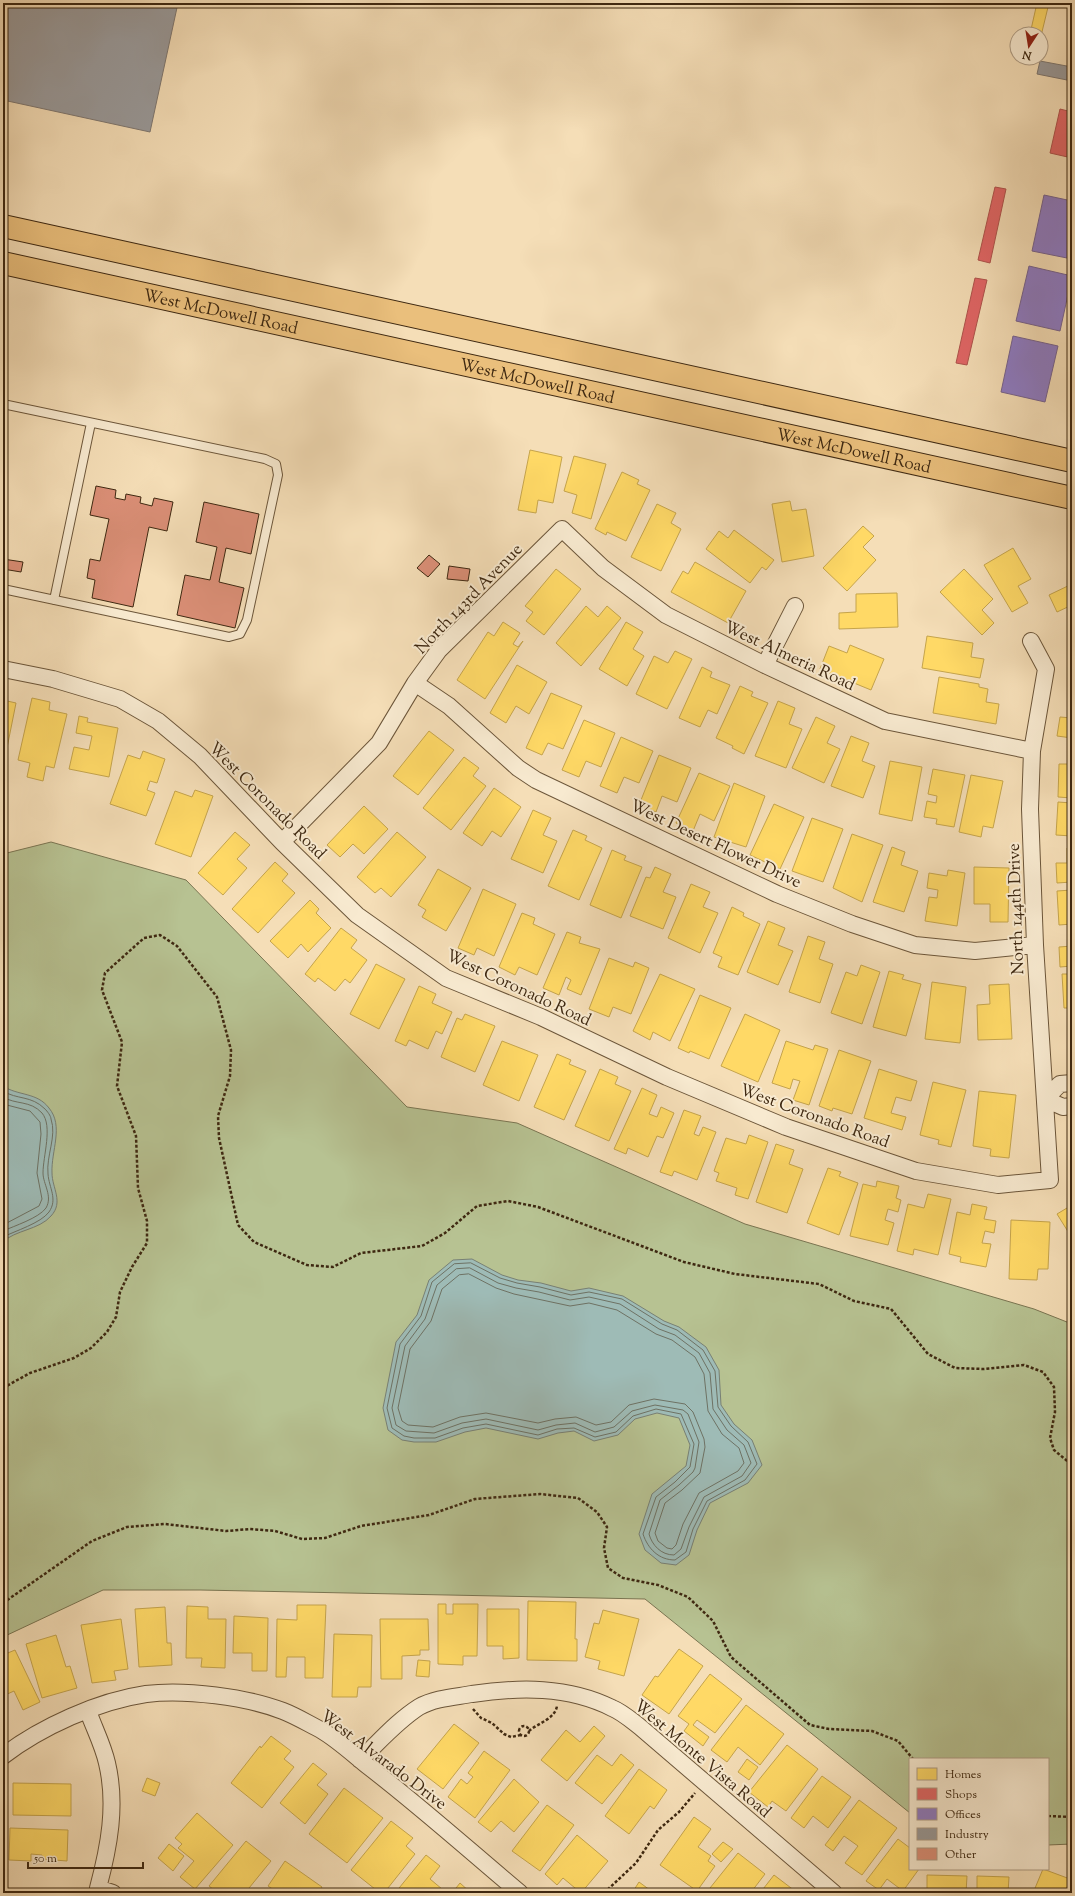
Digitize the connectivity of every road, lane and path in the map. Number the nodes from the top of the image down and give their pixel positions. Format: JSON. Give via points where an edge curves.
{"nodes":[{"id":1,"x":3,"y":226,"type":"edge"},
{"id":2,"x":3,"y":263,"type":"edge"},
{"id":3,"x":251,"y":281,"type":"junction"},
{"id":4,"x":244,"y":316,"type":"junction"},
{"id":5,"x":3,"y":404,"type":"edge"},
{"id":6,"x":91,"y":423,"type":"junction"},
{"id":7,"x":1072,"y":461,"type":"edge"},
{"id":8,"x":1072,"y":498,"type":"edge"},
{"id":9,"x":562,"y":529,"type":"joint"},
{"id":10,"x":3,"y":589,"type":"edge"},
{"id":11,"x":54,"y":600,"type":"junction"},
{"id":12,"x":795,"y":606,"type":"dead end"},
{"id":13,"x":1031,"y":641,"type":"dead end"},
{"id":14,"x":765,"y":665,"type":"junction"},
{"id":15,"x":3,"y":669,"type":"edge"},
{"id":16,"x":415,"y":683,"type":"junction"},
{"id":17,"x":1032,"y":751,"type":"junction"},
{"id":18,"x":282,"y":842,"type":"junction"},
{"id":19,"x":1035,"y":945,"type":"junction"},
{"id":20,"x":1072,"y":1083,"type":"edge"},
{"id":21,"x":1045,"y":1099,"type":"junction"},
{"id":22,"x":1072,"y":1106,"type":"edge"},
{"id":23,"x":1050,"y":1180,"type":"joint"},
{"id":24,"x":3,"y":1388,"type":"edge"},
{"id":25,"x":1072,"y":1466,"type":"edge"},
{"id":26,"x":3,"y":1603,"type":"edge"},
{"id":27,"x":559,"y":1692,"type":"junction"},
{"id":28,"x":469,"y":1695,"type":"junction"},
{"id":29,"x":88,"y":1711,"type":"junction"},
{"id":30,"x":529,"y":1731,"type":"junction"},
{"id":31,"x":521,"y":1735,"type":"junction"},
{"id":32,"x":3,"y":1756,"type":"edge"},
{"id":33,"x":912,"y":1758,"type":"edge"},
{"id":34,"x":360,"y":1760,"type":"junction"},
{"id":35,"x":704,"y":1782,"type":"junction"},
{"id":36,"x":1049,"y":1816,"type":"edge"},
{"id":37,"x":1072,"y":1817,"type":"edge"},
{"id":38,"x":96,"y":1891,"type":"edge"},
{"id":39,"x":113,"y":1893,"type":"edge"},
{"id":40,"x":520,"y":1893,"type":"edge"},
{"id":41,"x":604,"y":1893,"type":"edge"},
{"id":42,"x":834,"y":1893,"type":"edge"}],
"edges":[{"from":1,"to":3,"type":"main road","name":"West McDowell Road"},
{"from":2,"to":4,"type":"main road","name":"West McDowell Road"},
{"from":3,"to":4,"type":"main road"},
{"from":3,"to":7,"type":"main road","name":"West McDowell Road"},
{"from":4,"to":8,"type":"main road","name":"West McDowell Road"},
{"from":5,"to":6,"type":"lane"},
{"from":6,"to":11,"type":"lane"},
{"from":6,"to":11,"type":"lane","via":[[265,458],[276,464],[278,476],[247,620],[240,634],[229,637]]},
{"from":9,"to":14,"type":"street","name":"West Almeria Road","via":[[603,568],[666,616]]},
{"from":9,"to":16,"type":"street","name":"North 143rd Avenue","via":[[439,650]]},
{"from":10,"to":11,"type":"lane"},
{"from":12,"to":14,"type":"street"},
{"from":13,"to":17,"type":"street","name":"North 144th Drive","via":[[1046,669]]},
{"from":14,"to":17,"type":"street","name":"West Almeria Road","via":[[885,721]]},
{"from":15,"to":18,"type":"street","name":"West Coronado Road","via":[[53,679],[120,699],[158,721],[200,756]]},
{"from":16,"to":18,"type":"street","name":"North 143rd Avenue","via":[[379,743]]},
{"from":16,"to":19,"type":"street","name":"West Desert Flower Drive","via":[[450,706],[518,768],[536,780],[777,894],[914,945],[975,951]]},
{"from":17,"to":19,"type":"street","name":"North 144th Drive","via":[[1030,808]]},
{"from":18,"to":23,"type":"street","name":"West Coronado Road","via":[[357,915],[446,978],[541,1017],[668,1077],[786,1127],[916,1172],[998,1185]]},
{"from":19,"to":21,"type":"street","name":"North 144th Drive"},
{"from":20,"to":21,"type":"street","via":[[1060,1084]]},
{"from":21,"to":22,"type":"street","via":[[1063,1107]]},
{"from":21,"to":23,"type":"street","name":"North 144th Drive"},
{"from":24,"to":25,"type":"path","via":[[30,1373],[74,1358],[91,1348],[107,1332],[116,1317],[120,1292],[147,1243],[147,1221],[138,1188],[136,1136],[117,1086],[122,1042],[102,990],[105,973],[144,938],[160,935],[177,946],[217,997],[231,1050],[230,1076],[218,1116],[219,1138],[238,1225],[254,1242],[307,1265],[333,1267],[362,1252],[422,1246],[445,1233],[477,1206],[508,1201],[538,1207],[684,1262],[735,1274],[819,1284],[854,1301],[891,1309],[928,1354],[955,1368],[984,1369],[1024,1365],[1043,1372],[1054,1388],[1055,1412],[1050,1438],[1054,1450]]},
{"from":26,"to":33,"type":"path","via":[[92,1540],[127,1527],[165,1524],[226,1531],[275,1530],[302,1539],[325,1538],[361,1526],[429,1515],[475,1499],[540,1494],[578,1498],[597,1512],[607,1527],[604,1548],[608,1568],[623,1578],[658,1585],[688,1597],[713,1621],[731,1657],[810,1725],[829,1729],[872,1731],[898,1741]]},
{"from":27,"to":28,"type":"street","name":"West Monte Vista Road","via":[[501,1690]]},
{"from":27,"to":30,"type":"path","via":[[555,1712]]},
{"from":27,"to":35,"type":"street","name":"West Monte Vista Road","via":[[580,1695],[613,1708],[640,1727]]},
{"from":28,"to":31,"type":"path","via":[[473,1709],[481,1718],[492,1723],[507,1736]]},
{"from":28,"to":34,"type":"street","name":"West Monte Vista Road","via":[[448,1697],[420,1707]]},
{"from":29,"to":32,"type":"street","name":"West Alvarado Drive","via":[[22,1741]]},
{"from":29,"to":34,"type":"street","name":"West Alvarado Drive","via":[[101,1705],[146,1694],[197,1694],[244,1701],[283,1711],[323,1731]]},
{"from":29,"to":38,"type":"street","via":[[107,1763],[112,1800],[109,1845]]},
{"from":30,"to":31,"type":"path","via":[[526,1735]]},
{"from":30,"to":31,"type":"path","via":[[526,1726],[521,1726]]},
{"from":34,"to":40,"type":"street","name":"West Alvarado Drive"},
{"from":35,"to":41,"type":"path","via":[[685,1805],[658,1830],[636,1863]]},
{"from":35,"to":42,"type":"street","name":"West Monte Vista Road"},
{"from":36,"to":37,"type":"path"},
{"from":38,"to":39,"type":"street"}]}
